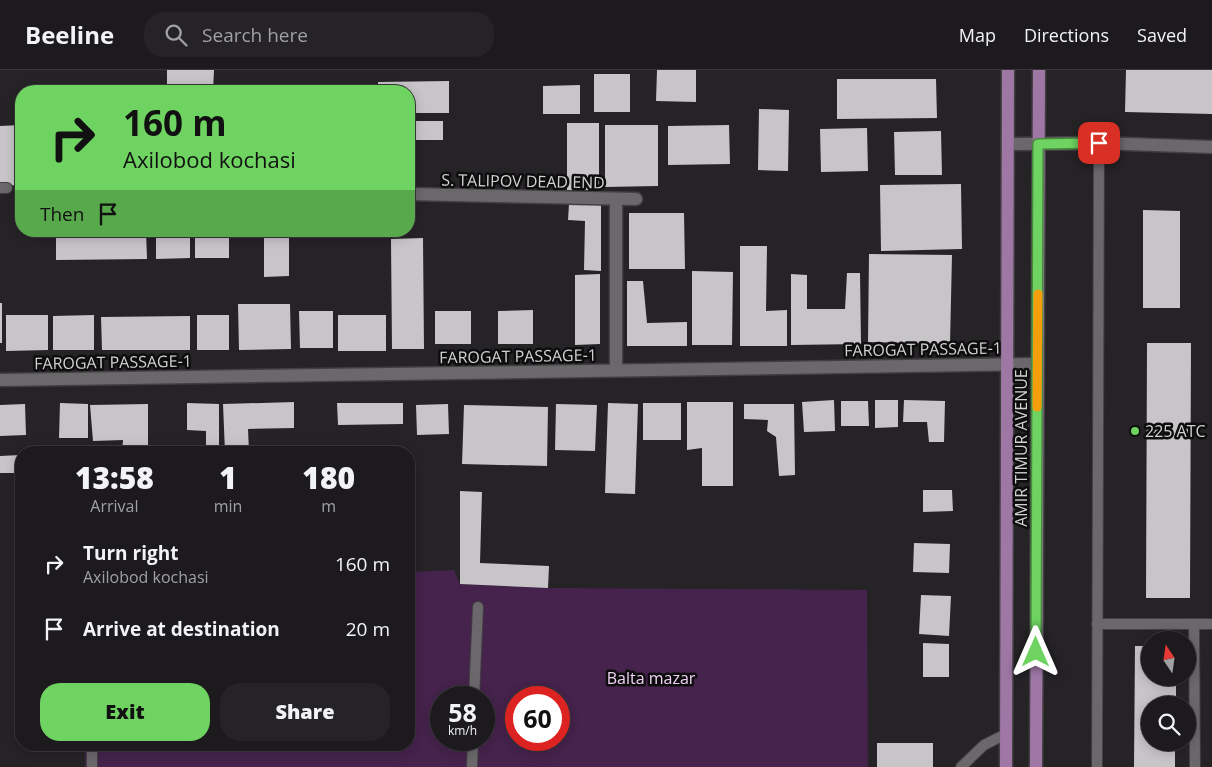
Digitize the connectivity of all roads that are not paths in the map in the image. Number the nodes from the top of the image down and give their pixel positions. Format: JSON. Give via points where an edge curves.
{"nodes":[{"id":1,"x":1008,"y":70,"type":"edge"},
{"id":2,"x":1039,"y":70,"type":"edge"},
{"id":3,"x":1099,"y":143,"type":"junction"},
{"id":4,"x":1008,"y":144,"type":"junction"},
{"id":5,"x":1038,"y":144,"type":"junction"},
{"id":6,"x":1212,"y":147,"type":"edge"},
{"id":7,"x":415,"y":194,"type":"edge"},
{"id":8,"x":616,"y":199,"type":"junction"},
{"id":9,"x":636,"y":199,"type":"dead end"},
{"id":10,"x":1007,"y":364,"type":"junction"},
{"id":11,"x":1037,"y":364,"type":"junction"},
{"id":12,"x":616,"y":370,"type":"junction"},
{"id":13,"x":0,"y":380,"type":"edge"},
{"id":14,"x":478,"y":606,"type":"dead end"},
{"id":15,"x":1097,"y":624,"type":"junction"},
{"id":16,"x":1194,"y":624,"type":"junction"},
{"id":17,"x":1212,"y":624,"type":"edge"},
{"id":18,"x":475,"y":686,"type":"edge"},
{"id":19,"x":1006,"y":734,"type":"junction"},
{"id":20,"x":92,"y":751,"type":"edge"},
{"id":21,"x":473,"y":751,"type":"edge"},
{"id":22,"x":92,"y":767,"type":"edge"},
{"id":23,"x":472,"y":767,"type":"edge"},
{"id":24,"x":961,"y":767,"type":"edge"},
{"id":25,"x":1006,"y":767,"type":"edge"},
{"id":26,"x":1036,"y":767,"type":"edge"},
{"id":27,"x":1097,"y":767,"type":"edge"},
{"id":28,"x":1195,"y":767,"type":"edge"}],
"edges":[{"from":1,"to":4,"type":"main road","name":"AMIR TIMUR AVENUE"},
{"from":2,"to":5,"type":"main road","name":"AMIR TIMUR AVENUE"},
{"from":3,"to":5,"type":"street"},
{"from":3,"to":6,"type":"street"},
{"from":3,"to":15,"type":"lane"},
{"from":4,"to":5,"type":"street"},
{"from":4,"to":10,"type":"main road","name":"AMIR TIMUR AVENUE"},
{"from":5,"to":11,"type":"main road","name":"AMIR TIMUR AVENUE"},
{"from":7,"to":8,"type":"street","name":"S. TALIPOV DEAD END"},
{"from":8,"to":9,"type":"street","name":"S. TALIPOV DEAD END"},
{"from":8,"to":12,"type":"street"},
{"from":10,"to":11,"type":"street","name":"FAROGAT PASSAGE-1"},
{"from":10,"to":12,"type":"street","name":"FAROGAT PASSAGE-1"},
{"from":10,"to":19,"type":"main road","name":"AMIR TIMUR AVENUE"},
{"from":11,"to":26,"type":"main road","name":"AMIR TIMUR AVENUE"},
{"from":12,"to":13,"type":"street","name":"FAROGAT PASSAGE-1"},
{"from":14,"to":18,"type":"lane"},
{"from":15,"to":16,"type":"lane"},
{"from":15,"to":27,"type":"lane"},
{"from":16,"to":17,"type":"lane"},
{"from":16,"to":28,"type":"lane"},
{"from":19,"to":24,"type":"lane","via":[[984,746]]},
{"from":19,"to":25,"type":"main road","name":"AMIR TIMUR AVENUE"},
{"from":20,"to":22,"type":"lane"},
{"from":21,"to":23,"type":"lane"}]}
